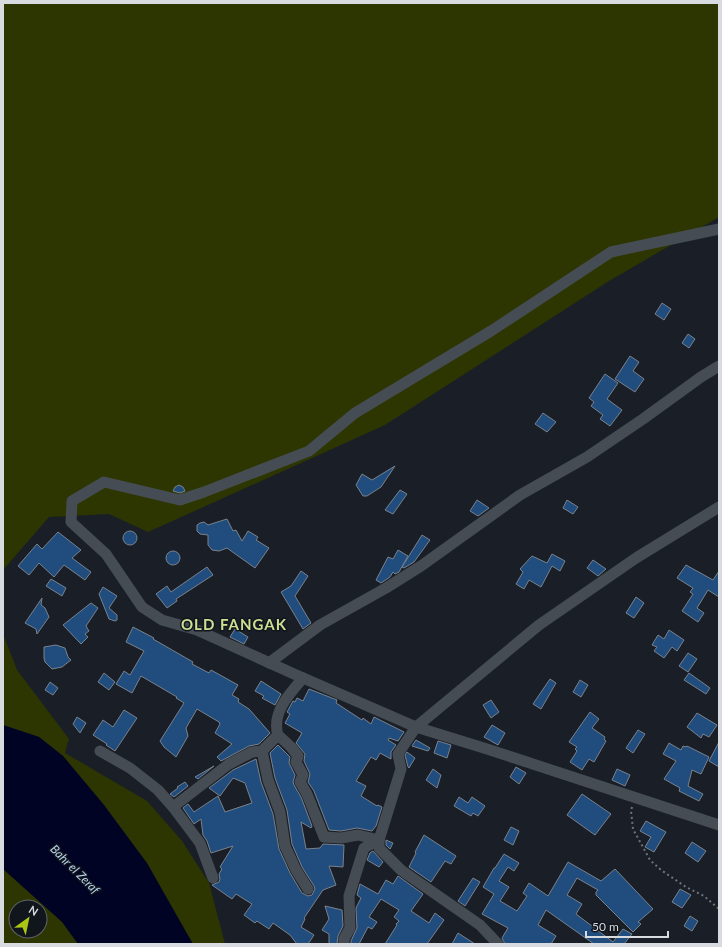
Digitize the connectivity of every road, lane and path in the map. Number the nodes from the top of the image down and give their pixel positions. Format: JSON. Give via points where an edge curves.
{"nodes":[{"id":1,"x":719,"y":229,"type":"edge"},
{"id":2,"x":719,"y":366,"type":"edge"},
{"id":3,"x":719,"y":507,"type":"edge"},
{"id":4,"x":269,"y":663,"type":"junction"},
{"id":5,"x":303,"y":678,"type":"junction"},
{"id":6,"x":416,"y":728,"type":"junction"},
{"id":7,"x":278,"y":735,"type":"junction"},
{"id":8,"x":100,"y":751,"type":"dead end"},
{"id":9,"x":262,"y":751,"type":"junction"},
{"id":10,"x":634,"y":796,"type":"junction"},
{"id":11,"x":173,"y":807,"type":"junction"},
{"id":12,"x":719,"y":825,"type":"edge"},
{"id":13,"x":379,"y":840,"type":"junction"},
{"id":14,"x":213,"y":878,"type":"dead end"},
{"id":15,"x":308,"y":889,"type":"dead end"},
{"id":16,"x":719,"y":909,"type":"edge"},
{"id":17,"x":344,"y":944,"type":"edge"},
{"id":18,"x":498,"y":944,"type":"edge"}],
"edges":[{"from":1,"to":4,"type":"street","via":[[611,252],[491,331],[355,413],[309,451],[180,500],[104,482],[72,501],[70,522],[106,554],[142,607],[162,620],[197,630]]},
{"from":2,"to":4,"type":"street","via":[[587,457],[520,495],[421,566],[320,625]]},
{"from":3,"to":6,"type":"street","via":[[636,558],[539,625]]},
{"from":4,"to":5,"type":"street"},
{"from":5,"to":6,"type":"street"},
{"from":5,"to":7,"type":"street","via":[[284,701],[275,726]]},
{"from":6,"to":10,"type":"street"},
{"from":6,"to":13,"type":"street","via":[[398,754],[400,769]]},
{"from":7,"to":9,"type":"street"},
{"from":7,"to":13,"type":"street","via":[[298,756],[296,762],[303,775],[300,782],[324,837],[342,838],[358,835]]},
{"from":8,"to":11,"type":"street","via":[[130,768],[158,790]]},
{"from":9,"to":11,"type":"street","via":[[252,752],[229,764]]},
{"from":9,"to":15,"type":"street","via":[[268,780],[280,812],[285,846]]},
{"from":10,"to":12,"type":"street"},
{"from":10,"to":16,"type":"path","via":[[631,811],[633,829],[650,860]]},
{"from":11,"to":14,"type":"street","via":[[200,843]]},
{"from":13,"to":17,"type":"street","via":[[364,848],[350,896],[350,928]]},
{"from":13,"to":18,"type":"street","via":[[379,848],[401,870],[480,925]]}]}
